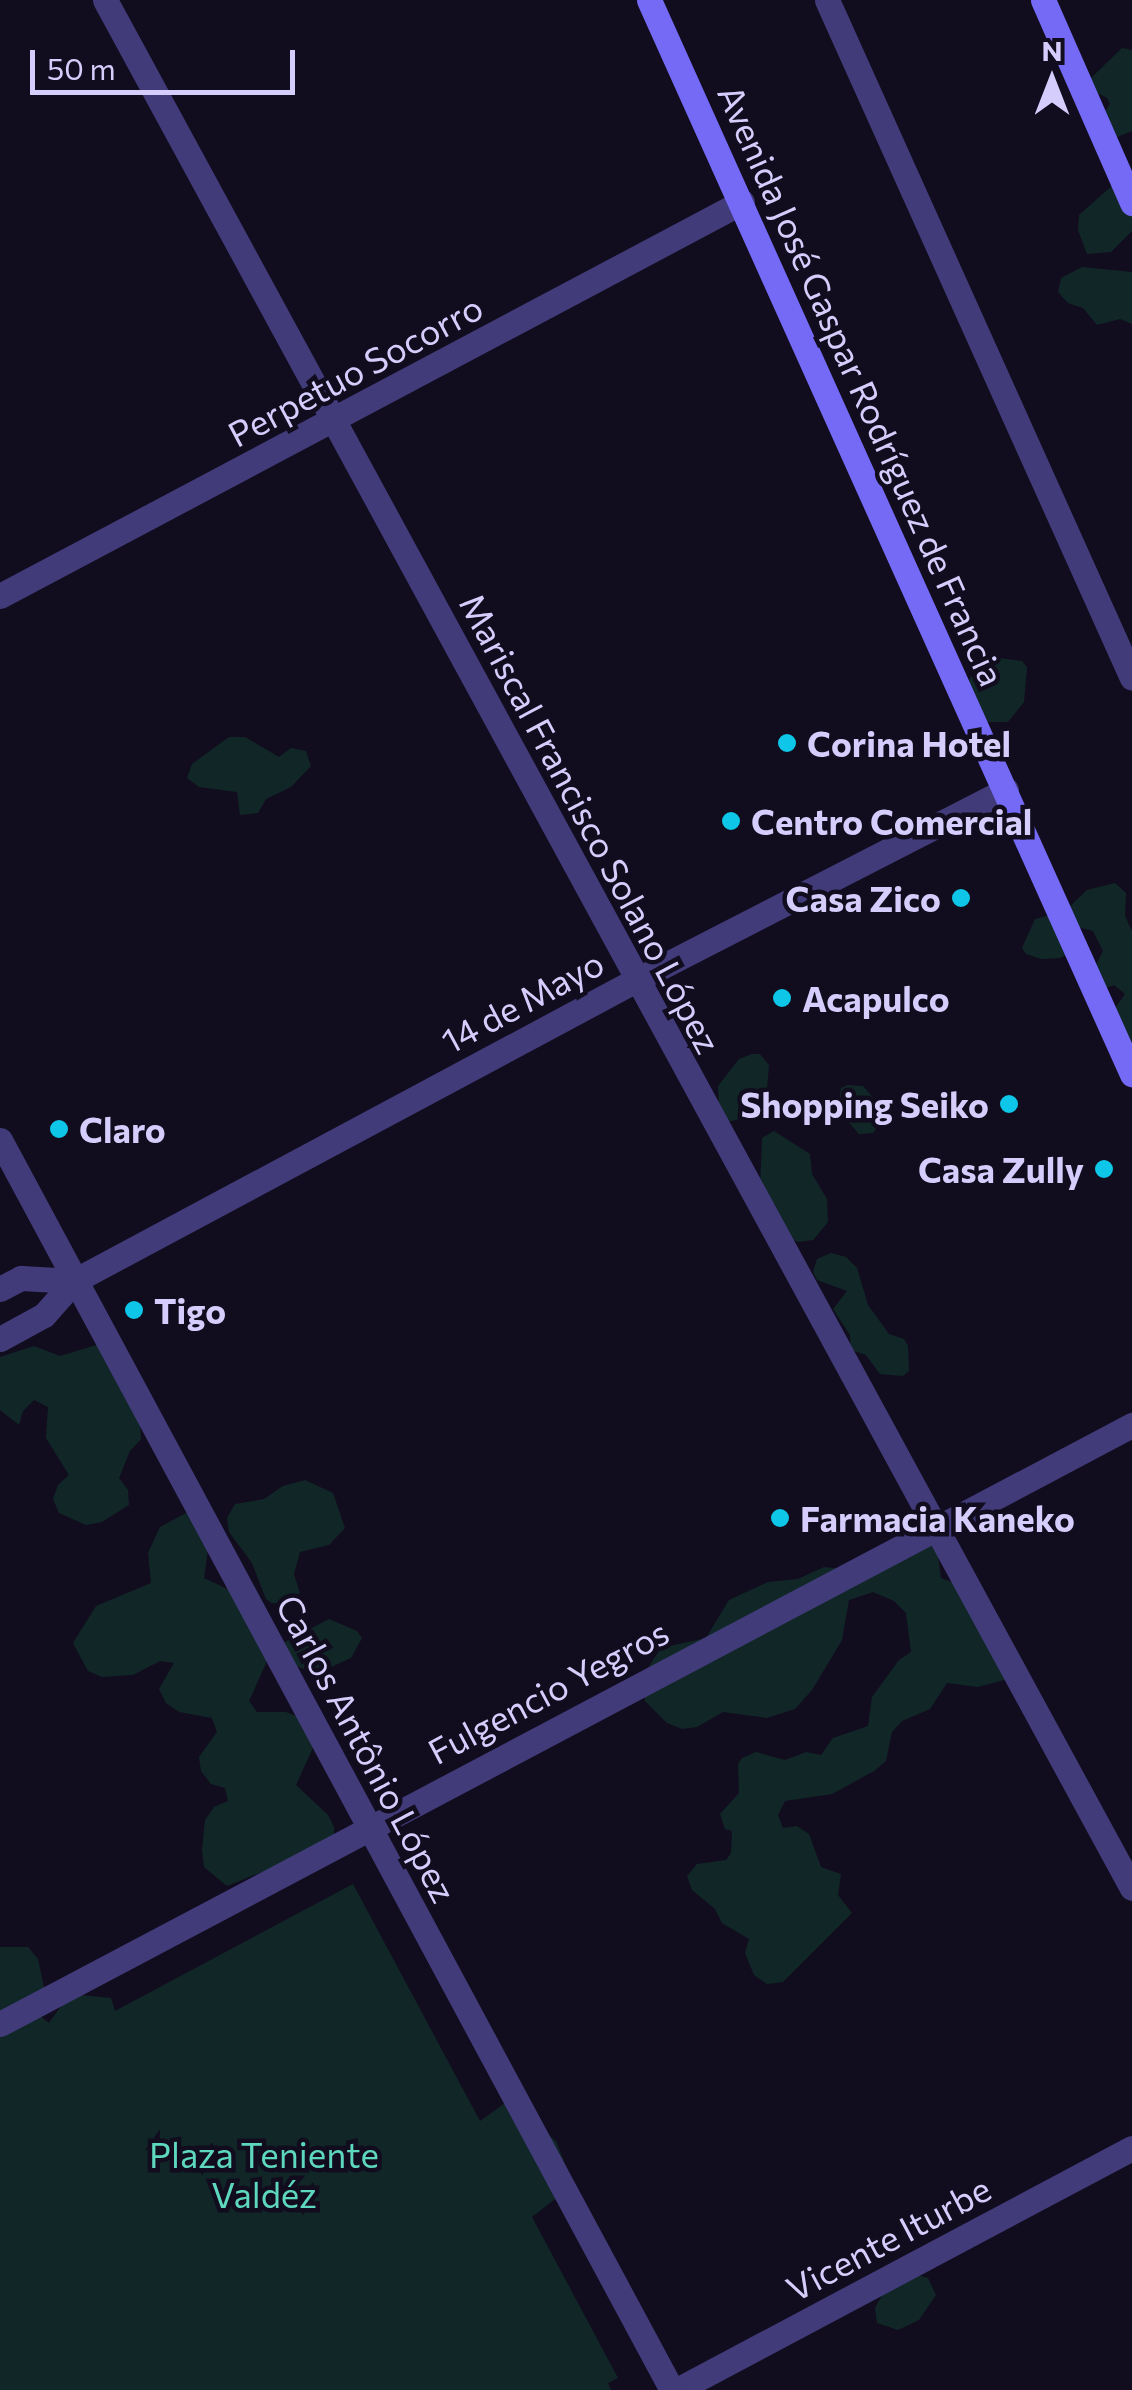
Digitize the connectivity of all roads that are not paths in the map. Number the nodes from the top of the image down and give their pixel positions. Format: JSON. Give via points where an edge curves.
{"nodes":[{"id":1,"x":105,"y":0,"type":"edge"},
{"id":2,"x":649,"y":0,"type":"edge"},
{"id":3,"x":827,"y":0,"type":"edge"},
{"id":4,"x":1043,"y":0,"type":"edge"},
{"id":5,"x":742,"y":202,"type":"junction"},
{"id":6,"x":1132,"y":204,"type":"edge"},
{"id":7,"x":334,"y":422,"type":"junction"},
{"id":8,"x":0,"y":596,"type":"edge"},
{"id":9,"x":1132,"y":678,"type":"edge"},
{"id":10,"x":1006,"y":790,"type":"junction"},
{"id":11,"x":636,"y":980,"type":"junction"},
{"id":12,"x":1132,"y":1074,"type":"edge"},
{"id":13,"x":0,"y":1140,"type":"edge"},
{"id":14,"x":74,"y":1281,"type":"junction"},
{"id":15,"x":0,"y":1289,"type":"edge"},
{"id":16,"x":0,"y":1339,"type":"edge"},
{"id":17,"x":1132,"y":1425,"type":"edge"},
{"id":18,"x":935,"y":1527,"type":"junction"},
{"id":19,"x":369,"y":1825,"type":"junction"},
{"id":20,"x":1132,"y":1888,"type":"edge"},
{"id":21,"x":0,"y":2024,"type":"edge"},
{"id":22,"x":1132,"y":2148,"type":"edge"},
{"id":23,"x":674,"y":2390,"type":"edge"}],
"edges":[{"from":1,"to":7,"type":"street","name":"Mariscal Francisco Solano López"},
{"from":2,"to":5,"type":"main road","name":"Avenida José Gaspar Rodríguez de Francia"},
{"from":3,"to":9,"type":"street"},
{"from":4,"to":6,"type":"main road"},
{"from":5,"to":7,"type":"street","name":"Perpetuo Socorro"},
{"from":5,"to":10,"type":"main road","name":"Avenida José Gaspar Rodríguez de Francia"},
{"from":7,"to":8,"type":"street","name":"Perpetuo Socorro"},
{"from":7,"to":11,"type":"street","name":"Mariscal Francisco Solano López"},
{"from":10,"to":11,"type":"street","name":"14 de Mayo"},
{"from":10,"to":12,"type":"main road","name":"Avenida José Gaspar Rodríguez de Francia"},
{"from":11,"to":14,"type":"street","name":"14 de Mayo"},
{"from":11,"to":18,"type":"street","name":"Mariscal Francisco Solano López"},
{"from":13,"to":14,"type":"street","name":"Carlos Antônio López"},
{"from":14,"to":15,"type":"street","via":[[20,1278]]},
{"from":14,"to":16,"type":"street","name":"14 de Mayo","via":[[44,1315]]},
{"from":14,"to":19,"type":"street","name":"Carlos Antônio López"},
{"from":17,"to":18,"type":"street","name":"Fulgencio Yegros"},
{"from":18,"to":19,"type":"street","name":"Fulgencio Yegros"},
{"from":18,"to":20,"type":"street","name":"Mariscal Francisco Solano López"},
{"from":19,"to":21,"type":"street","name":"Fulgencio Yegros"},
{"from":19,"to":23,"type":"street","name":"Carlos Antônio López"},
{"from":22,"to":23,"type":"street","name":"Vicente Iturbe"}]}
